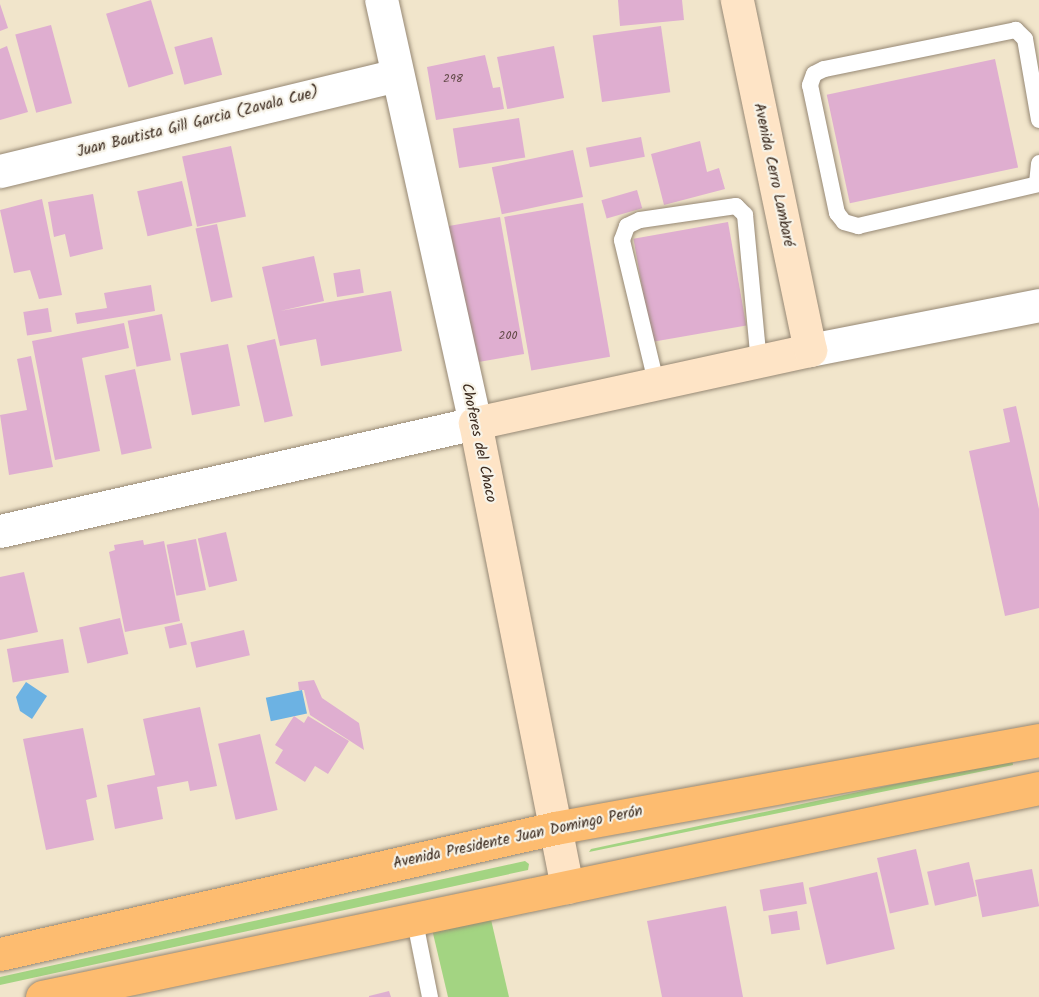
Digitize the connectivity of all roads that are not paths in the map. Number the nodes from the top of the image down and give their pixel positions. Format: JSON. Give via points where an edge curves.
{"nodes":[{"id":1,"x":381,"y":0,"type":"edge"},
{"id":2,"x":737,"y":0,"type":"edge"},
{"id":3,"x":397,"y":75,"type":"junction"},
{"id":4,"x":1039,"y":120,"type":"edge"},
{"id":5,"x":1039,"y":163,"type":"edge"},
{"id":6,"x":0,"y":171,"type":"edge"},
{"id":7,"x":1038,"y":183,"type":"edge"},
{"id":8,"x":1039,"y":304,"type":"edge"},
{"id":9,"x":810,"y":350,"type":"junction"},
{"id":10,"x":759,"y":362,"type":"junction"},
{"id":11,"x":656,"y":382,"type":"junction"},
{"id":12,"x":475,"y":423,"type":"junction"},
{"id":13,"x":0,"y":531,"type":"edge"},
{"id":14,"x":1039,"y":740,"type":"edge"},
{"id":15,"x":1039,"y":788,"type":"edge"},
{"id":16,"x":555,"y":828,"type":"junction"},
{"id":17,"x":567,"y":887,"type":"junction"},
{"id":18,"x":414,"y":917,"type":"junction"},
{"id":19,"x":0,"y":954,"type":"edge"},
{"id":20,"x":42,"y":997,"type":"edge"},
{"id":21,"x":430,"y":997,"type":"edge"}],
"edges":[{"from":1,"to":3,"type":"street","name":"Choferes del Chaco"},
{"from":2,"to":9,"type":"main road","name":"Avenida Cerro Lambaré"},
{"from":3,"to":6,"type":"street","name":"Juan Bautista Gill Garcia (Zavala Cue)"},
{"from":3,"to":12,"type":"street","name":"Choferes del Chaco"},
{"from":4,"to":7,"type":"lane","via":[[1025,39],[1016,30],[824,69],[814,74],[810,85],[837,213],[844,222],[858,226]]},
{"from":5,"to":7,"type":"lane"},
{"from":8,"to":9,"type":"street"},
{"from":9,"to":10,"type":"main road"},
{"from":10,"to":11,"type":"main road"},
{"from":10,"to":11,"type":"lane","via":[[745,215],[736,206],[640,220],[627,226],[622,240]]},
{"from":11,"to":12,"type":"main road"},
{"from":12,"to":13,"type":"street"},
{"from":12,"to":16,"type":"main road","name":"Choferes del Chaco"},
{"from":14,"to":16,"type":"main road","name":"Avenida Presidente Juan Domingo Perón"},
{"from":15,"to":17,"type":"main road"},
{"from":16,"to":17,"type":"main road","name":"Choferes del Chaco"},
{"from":16,"to":19,"type":"main road","name":"Avenida Presidente Juan Domingo Perón"},
{"from":17,"to":18,"type":"main road"},
{"from":18,"to":20,"type":"main road"},
{"from":18,"to":21,"type":"lane"}]}
